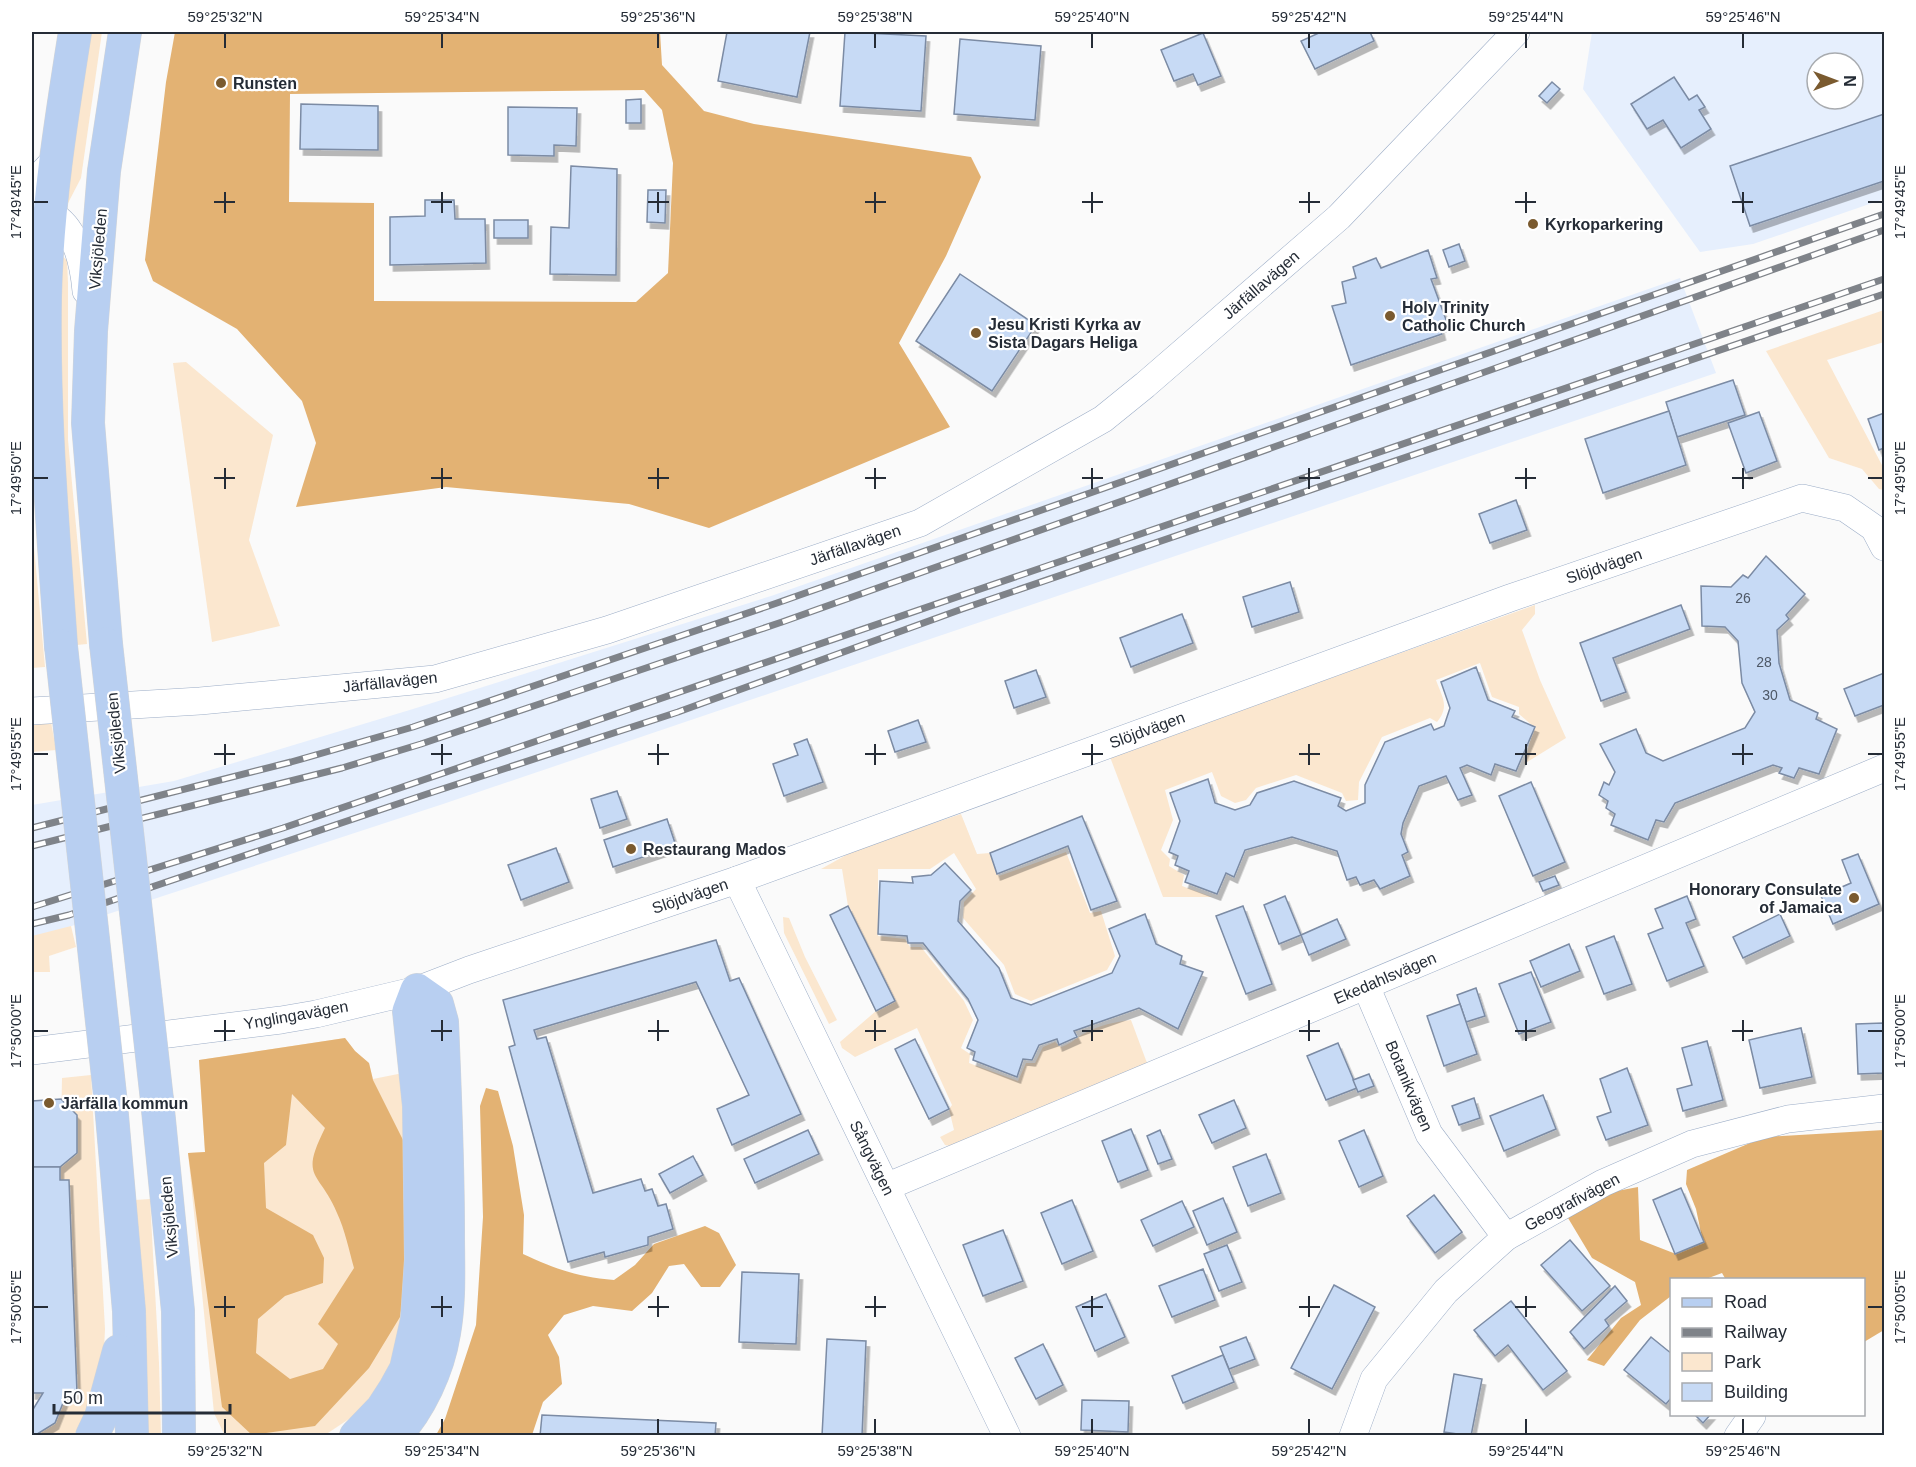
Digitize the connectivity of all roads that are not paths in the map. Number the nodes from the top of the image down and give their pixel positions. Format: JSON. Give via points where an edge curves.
{"nodes":[{"id":1,"x":75,"y":32,"type":"edge"},
{"id":2,"x":125,"y":32,"type":"edge"},
{"id":3,"x":1516,"y":32,"type":"edge"},
{"id":4,"x":54,"y":161,"type":"junction"},
{"id":5,"x":104,"y":171,"type":"junction"},
{"id":6,"x":32,"y":184,"type":"edge"},
{"id":7,"x":47,"y":228,"type":"edge"},
{"id":8,"x":32,"y":317,"type":"edge"},
{"id":9,"x":91,"y":331,"type":"junction"},
{"id":10,"x":45,"y":403,"type":"junction"},
{"id":11,"x":1881,"y":533,"type":"edge"},
{"id":12,"x":32,"y":711,"type":"edge"},
{"id":13,"x":1884,"y":768,"type":"edge"},
{"id":14,"x":737,"y":880,"type":"junction"},
{"id":15,"x":1366,"y":986,"type":"junction"},
{"id":16,"x":417,"y":990,"type":"junction"},
{"id":17,"x":32,"y":1051,"type":"edge"},
{"id":18,"x":1884,"y":1108,"type":"edge"},
{"id":19,"x":886,"y":1187,"type":"junction"},
{"id":20,"x":1506,"y":1237,"type":"junction"},
{"id":21,"x":129,"y":1311,"type":"junction"},
{"id":22,"x":178,"y":1311,"type":"junction"},
{"id":23,"x":92,"y":1436,"type":"edge"},
{"id":24,"x":132,"y":1436,"type":"edge"},
{"id":25,"x":179,"y":1436,"type":"edge"},
{"id":26,"x":196,"y":1436,"type":"edge"},
{"id":27,"x":356,"y":1436,"type":"edge"},
{"id":28,"x":395,"y":1436,"type":"edge"},
{"id":29,"x":1007,"y":1436,"type":"edge"},
{"id":30,"x":1353,"y":1436,"type":"edge"}],
"edges":[{"from":1,"to":4,"type":"main road"},
{"from":2,"to":5,"type":"main road","name":"Viksjöleden"},
{"from":3,"to":12,"type":"street","name":"Järfällavägen","via":[[1339,217],[1145,385],[1103,419],[920,523],[608,630],[435,679],[200,701]]},
{"from":4,"to":6,"type":"street"},
{"from":4,"to":7,"type":"main road"},
{"from":5,"to":7,"type":"street","via":[[85,212]]},
{"from":5,"to":9,"type":"main road","name":"Viksjöleden"},
{"from":7,"to":9,"type":"street","via":[[83,263]]},
{"from":7,"to":10,"type":"main road"},
{"from":8,"to":10,"type":"street"},
{"from":9,"to":22,"type":"main road","name":"Viksjöleden","bridge":true,"via":[[88,423],[106,644]]},
{"from":10,"to":21,"type":"main road","bridge":true,"via":[[61,646],[111,1104]]},
{"from":11,"to":14,"type":"street","name":"Slöjdvägen","via":[[1845,508],[1802,498],[1510,598]]},
{"from":13,"to":15,"type":"street","name":"Ekedahlsvägen"},
{"from":14,"to":16,"type":"street","name":"Slöjdvägen"},
{"from":14,"to":19,"type":"street","name":"Sångvägen"},
{"from":15,"to":19,"type":"street","name":"Ekedahlsvägen"},
{"from":15,"to":20,"type":"street","name":"Botanikvägen","via":[[1429,1134]]},
{"from":16,"to":17,"type":"street","name":"Ynglingavägen","via":[[281,1020]]},
{"from":16,"to":27,"type":"main road","via":[[409,1011],[419,1106],[421,1260],[417,1320],[406,1368],[395,1389]]},
{"from":16,"to":28,"type":"main road","via":[[437,1004],[442,1022],[448,1292],[444,1334],[435,1366],[421,1400]]},
{"from":18,"to":20,"type":"street","name":"Geografivägen","via":[[1788,1119],[1692,1144],[1603,1183]]},
{"from":19,"to":29,"type":"street","name":"Sångvägen"},
{"from":20,"to":30,"type":"street","name":"Geografivägen","via":[[1446,1291],[1374,1379]]},
{"from":21,"to":23,"type":"main road","via":[[101,1417]]},
{"from":21,"to":24,"type":"main road"},
{"from":22,"to":25,"type":"main road","name":"Viksjöleden"},
{"from":22,"to":26,"type":"main road"}]}
